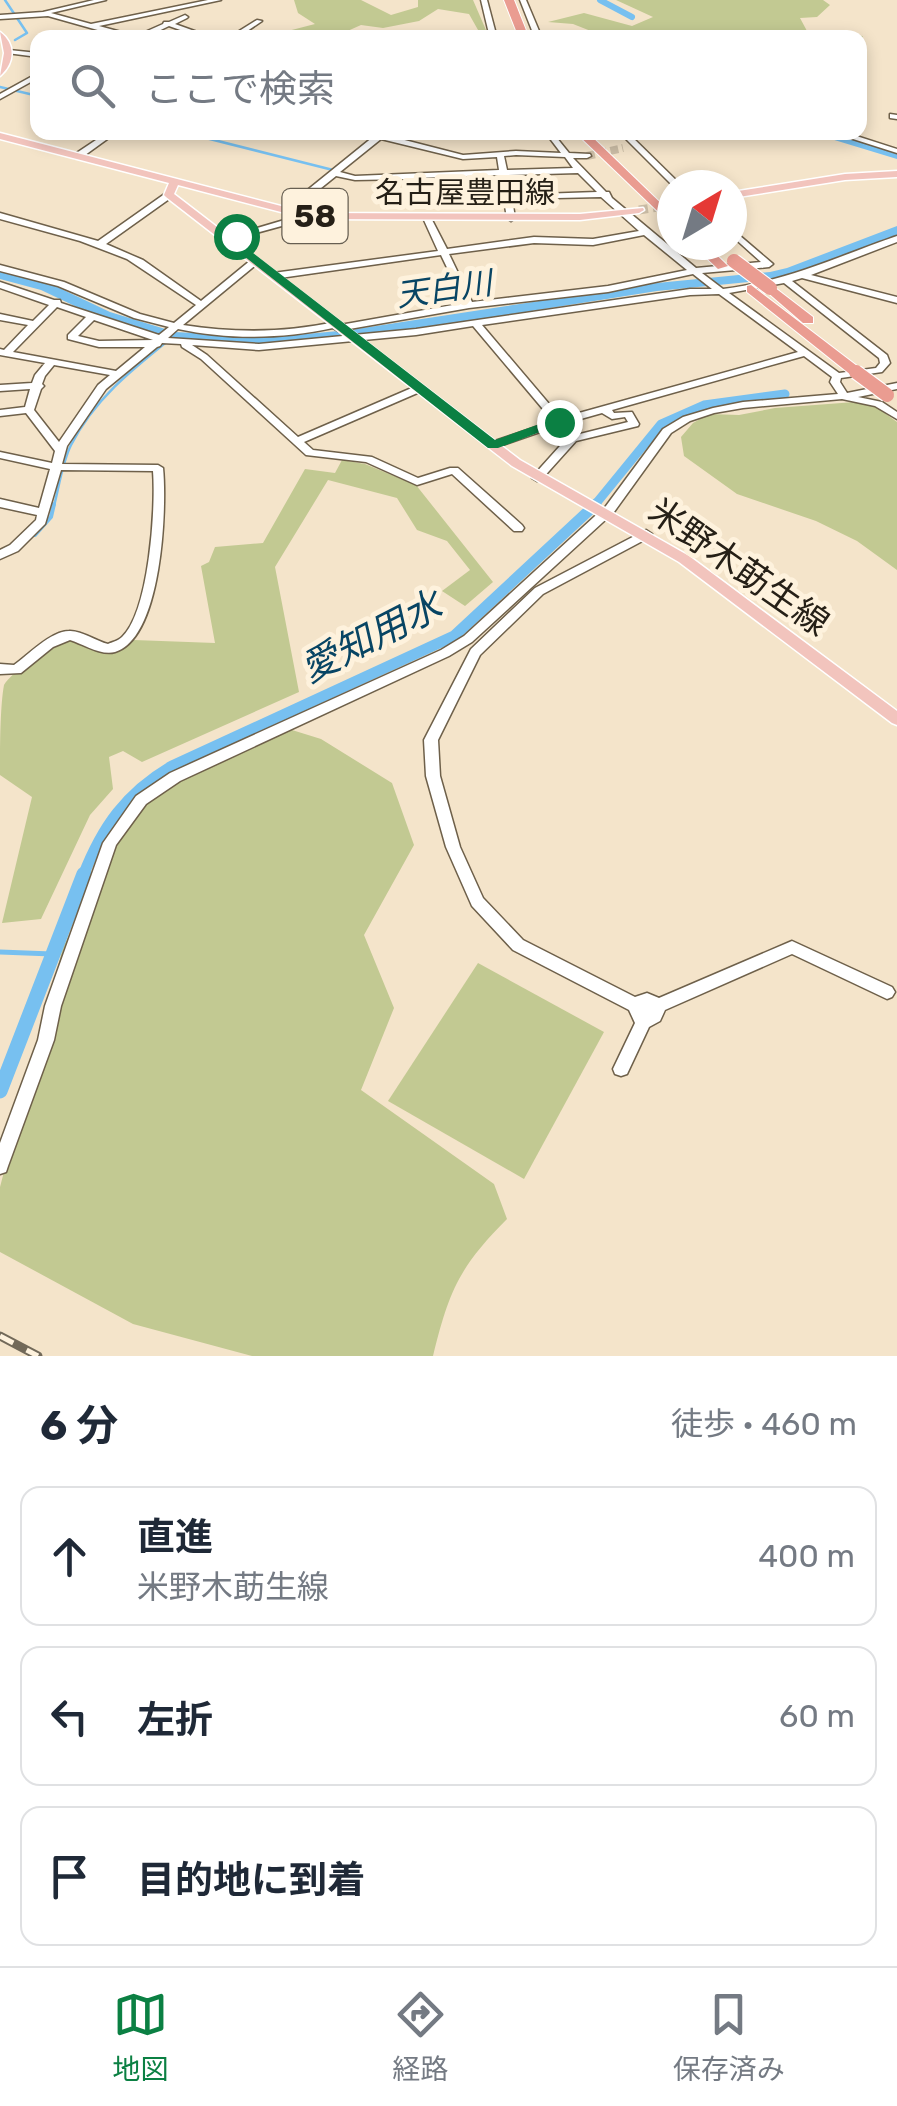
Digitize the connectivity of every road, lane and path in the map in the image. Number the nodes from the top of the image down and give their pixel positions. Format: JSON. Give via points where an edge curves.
{"nodes":[{"id":1,"x":40,"y":0,"type":"edge"},
{"id":2,"x":104,"y":0,"type":"edge"},
{"id":3,"x":182,"y":0,"type":"edge"},
{"id":4,"x":218,"y":0,"type":"edge"},
{"id":5,"x":484,"y":0,"type":"edge"},
{"id":6,"x":499,"y":0,"type":"edge"},
{"id":7,"x":509,"y":0,"type":"edge"},
{"id":8,"x":523,"y":0,"type":"edge"},
{"id":9,"x":5,"y":5,"type":"dead end"},
{"id":10,"x":199,"y":5,"type":"junction"},
{"id":11,"x":56,"y":8,"type":"junction"},
{"id":12,"x":44,"y":14,"type":"junction"},
{"id":13,"x":12,"y":16,"type":"junction"},
{"id":14,"x":0,"y":17,"type":"edge"},
{"id":15,"x":259,"y":21,"type":"dead end"},
{"id":16,"x":166,"y":23,"type":"junction"},
{"id":17,"x":91,"y":26,"type":"junction"},
{"id":18,"x":99,"y":30,"type":"edge"},
{"id":19,"x":152,"y":30,"type":"edge"},
{"id":20,"x":187,"y":30,"type":"edge"},
{"id":21,"x":245,"y":30,"type":"edge"},
{"id":22,"x":492,"y":30,"type":"edge"},
{"id":23,"x":510,"y":30,"type":"edge"},
{"id":24,"x":521,"y":30,"type":"edge"},
{"id":25,"x":536,"y":30,"type":"edge"},
{"id":26,"x":0,"y":34,"type":"edge"},
{"id":27,"x":4,"y":49,"type":"edge"},
{"id":28,"x":30,"y":54,"type":"edge"},
{"id":29,"x":0,"y":73,"type":"edge"},
{"id":30,"x":30,"y":79,"type":"edge"},
{"id":31,"x":0,"y":88,"type":"edge"},
{"id":32,"x":11,"y":90,"type":"junction"},
{"id":33,"x":0,"y":97,"type":"edge"},
{"id":34,"x":0,"y":136,"type":"edge"},
{"id":35,"x":102,"y":140,"type":"edge"},
{"id":36,"x":375,"y":140,"type":"edge"},
{"id":37,"x":403,"y":140,"type":"edge"},
{"id":38,"x":554,"y":140,"type":"edge"},
{"id":39,"x":588,"y":140,"type":"edge"},
{"id":40,"x":603,"y":140,"type":"edge"},
{"id":41,"x":630,"y":140,"type":"edge"},
{"id":42,"x":859,"y":140,"type":"edge"},
{"id":43,"x":635,"y":145,"type":"junction"},
{"id":44,"x":623,"y":148,"type":"tunnel mouth"},
{"id":45,"x":897,"y":152,"type":"edge"},
{"id":46,"x":500,"y":154,"type":"junction"},
{"id":47,"x":78,"y":156,"type":"junction"},
{"id":48,"x":566,"y":156,"type":"junction"},
{"id":49,"x":586,"y":156,"type":"tunnel mouth"},
{"id":50,"x":581,"y":170,"type":"junction"},
{"id":51,"x":661,"y":170,"type":"edge"},
{"id":52,"x":334,"y":173,"type":"junction"},
{"id":53,"x":504,"y":173,"type":"junction"},
{"id":54,"x":897,"y":174,"type":"edge"},
{"id":55,"x":411,"y":176,"type":"junction"},
{"id":56,"x":172,"y":188,"type":"junction"},
{"id":57,"x":657,"y":192,"type":"edge"},
{"id":58,"x":747,"y":193,"type":"edge"},
{"id":59,"x":606,"y":194,"type":"junction"},
{"id":60,"x":509,"y":198,"type":"junction"},
{"id":61,"x":657,"y":206,"type":"edge"},
{"id":62,"x":639,"y":210,"type":"tunnel mouth"},
{"id":63,"x":287,"y":211,"type":"junction"},
{"id":64,"x":625,"y":212,"type":"junction"},
{"id":65,"x":0,"y":216,"type":"edge"},
{"id":66,"x":308,"y":216,"type":"junction"},
{"id":67,"x":427,"y":218,"type":"junction"},
{"id":68,"x":512,"y":218,"type":"junction"},
{"id":69,"x":648,"y":232,"type":"junction"},
{"id":70,"x":227,"y":238,"type":"junction"},
{"id":71,"x":897,"y":239,"type":"edge"},
{"id":72,"x":99,"y":245,"type":"junction"},
{"id":73,"x":747,"y":245,"type":"edge"},
{"id":74,"x":441,"y":252,"type":"junction"},
{"id":75,"x":723,"y":260,"type":"edge"},
{"id":76,"x":726,"y":260,"type":"edge"},
{"id":77,"x":254,"y":262,"type":"junction"},
{"id":78,"x":728,"y":263,"type":"junction"},
{"id":79,"x":0,"y":268,"type":"edge"},
{"id":80,"x":696,"y":270,"type":"junction"},
{"id":81,"x":273,"y":276,"type":"junction"},
{"id":82,"x":805,"y":276,"type":"junction"},
{"id":83,"x":788,"y":282,"type":"junction"},
{"id":84,"x":0,"y":285,"type":"edge"},
{"id":85,"x":721,"y":292,"type":"junction"},
{"id":86,"x":897,"y":300,"type":"edge"},
{"id":87,"x":57,"y":302,"type":"junction"},
{"id":88,"x":202,"y":305,"type":"junction"},
{"id":89,"x":468,"y":305,"type":"junction"},
{"id":90,"x":92,"y":316,"type":"junction"},
{"id":91,"x":0,"y":317,"type":"edge"},
{"id":92,"x":35,"y":324,"type":"junction"},
{"id":93,"x":476,"y":324,"type":"junction"},
{"id":94,"x":178,"y":326,"type":"junction"},
{"id":95,"x":338,"y":327,"type":"junction"},
{"id":96,"x":352,"y":338,"type":"junction"},
{"id":97,"x":160,"y":342,"type":"junction"},
{"id":98,"x":181,"y":344,"type":"junction"},
{"id":99,"x":3,"y":353,"type":"edge"},
{"id":100,"x":804,"y":353,"type":"junction"},
{"id":101,"x":51,"y":362,"type":"junction"},
{"id":102,"x":863,"y":369,"type":"junction"},
{"id":103,"x":118,"y":374,"type":"junction"},
{"id":104,"x":839,"y":385,"type":"junction"},
{"id":105,"x":39,"y":386,"type":"junction"},
{"id":106,"x":0,"y":388,"type":"edge"},
{"id":107,"x":418,"y":388,"type":"junction"},
{"id":108,"x":895,"y":392,"type":"edge"},
{"id":109,"x":604,"y":409,"type":"junction"},
{"id":110,"x":29,"y":410,"type":"junction"},
{"id":111,"x":0,"y":413,"type":"edge"},
{"id":112,"x":897,"y":416,"type":"edge"},
{"id":113,"x":559,"y":422,"type":"junction"},
{"id":114,"x":297,"y":441,"type":"junction"},
{"id":115,"x":493,"y":446,"type":"junction"},
{"id":116,"x":62,"y":451,"type":"junction"},
{"id":117,"x":0,"y":456,"type":"edge"},
{"id":118,"x":56,"y":467,"type":"junction"},
{"id":119,"x":537,"y":478,"type":"junction"},
{"id":120,"x":0,"y":503,"type":"edge"},
{"id":121,"x":44,"y":513,"type":"junction"},
{"id":122,"x":604,"y":513,"type":"junction"},
{"id":123,"x":518,"y":528,"type":"dead end"},
{"id":124,"x":646,"y":534,"type":"junction"},
{"id":125,"x":0,"y":556,"type":"edge"},
{"id":126,"x":0,"y":669,"type":"edge"},
{"id":127,"x":897,"y":719,"type":"edge"},
{"id":128,"x":887,"y":992,"type":"dead end"},
{"id":129,"x":646,"y":1010,"type":"junction"},
{"id":130,"x":621,"y":1069,"type":"dead end"},
{"id":131,"x":0,"y":1166,"type":"edge"}],
"edges":[{"from":1,"to":11,"type":"street"},
{"from":2,"to":11,"type":"street"},
{"from":3,"to":10,"type":"street"},
{"from":4,"to":10,"type":"street"},
{"from":5,"to":22,"type":"street"},
{"from":6,"to":23,"type":"highway"},
{"from":7,"to":24,"type":"highway"},
{"from":8,"to":25,"type":"street"},
{"from":9,"to":13,"type":"street"},
{"from":10,"to":16,"type":"street","via":[[183,12],[190,16]]},
{"from":10,"to":17,"type":"street"},
{"from":11,"to":12,"type":"street"},
{"from":12,"to":13,"type":"street"},
{"from":12,"to":17,"type":"street"},
{"from":13,"to":14,"type":"street"},
{"from":15,"to":21,"type":"street"},
{"from":16,"to":19,"type":"street"},
{"from":16,"to":20,"type":"street"},
{"from":17,"to":18,"type":"street"},
{"from":26,"to":27,"type":"main road"},
{"from":27,"to":28,"type":"street"},
{"from":27,"to":29,"type":"main road"},
{"from":30,"to":32,"type":"street"},
{"from":31,"to":32,"type":"street"},
{"from":32,"to":33,"type":"street"},
{"from":34,"to":47,"type":"main road","name":"名古屋豊田線","number":"58"},
{"from":35,"to":47,"type":"street"},
{"from":36,"to":52,"type":"street"},
{"from":37,"to":46,"type":"street","via":[[462,157]]},
{"from":38,"to":48,"type":"street"},
{"from":39,"to":61,"type":"highway"},
{"from":40,"to":57,"type":"highway"},
{"from":41,"to":43,"type":"street"},
{"from":42,"to":45,"type":"street"},
{"from":43,"to":44,"type":"street"},
{"from":43,"to":51,"type":"street"},
{"from":46,"to":48,"type":"street"},
{"from":46,"to":53,"type":"street"},
{"from":47,"to":56,"type":"main road","name":"名古屋豊田線","number":"58"},
{"from":48,"to":49,"type":"street"},
{"from":48,"to":50,"type":"street"},
{"from":50,"to":53,"type":"street"},
{"from":50,"to":59,"type":"street"},
{"from":52,"to":55,"type":"street"},
{"from":52,"to":63,"type":"street"},
{"from":53,"to":55,"type":"street"},
{"from":53,"to":60,"type":"street"},
{"from":54,"to":58,"type":"main road"},
{"from":55,"to":60,"type":"street","via":[[417,200]]},
{"from":56,"to":63,"type":"main road","name":"名古屋豊田線","number":"58"},
{"from":56,"to":70,"type":"main road","name":"米野木莇生線"},
{"from":56,"to":72,"type":"street"},
{"from":59,"to":60,"type":"street"},
{"from":59,"to":64,"type":"street"},
{"from":60,"to":68,"type":"street"},
{"from":62,"to":64,"type":"main road","name":"名古屋豊田線","number":"58"},
{"from":63,"to":66,"type":"main road","name":"名古屋豊田線","number":"58"},
{"from":64,"to":68,"type":"main road","name":"名古屋豊田線","number":"58"},
{"from":64,"to":69,"type":"street"},
{"from":65,"to":72,"type":"street"},
{"from":66,"to":67,"type":"main road","name":"名古屋豊田線","number":"58"},
{"from":66,"to":70,"type":"street"},
{"from":67,"to":68,"type":"main road","name":"名古屋豊田線","number":"58"},
{"from":67,"to":74,"type":"street"},
{"from":69,"to":74,"type":"street"},
{"from":69,"to":80,"type":"street"},
{"from":70,"to":77,"type":"main road","name":"米野木莇生線"},
{"from":71,"to":82,"type":"street"},
{"from":72,"to":88,"type":"street","via":[[158,272]]},
{"from":73,"to":80,"type":"street","via":[[769,264]]},
{"from":74,"to":81,"type":"street"},
{"from":74,"to":89,"type":"street"},
{"from":75,"to":78,"type":"highway"},
{"from":76,"to":78,"type":"highway"},
{"from":77,"to":81,"type":"main road","name":"米野木莇生線"},
{"from":77,"to":88,"type":"street"},
{"from":78,"to":102,"type":"highway","bridge":true,"via":[[770,288]]},
{"from":78,"to":102,"type":"highway","via":[[752,289]]},
{"from":79,"to":94,"type":"street"},
{"from":80,"to":85,"type":"street"},
{"from":80,"to":89,"type":"street","via":[[608,289]]},
{"from":81,"to":95,"type":"main road","name":"米野木莇生線"},
{"from":82,"to":83,"type":"street"},
{"from":82,"to":86,"type":"street"},
{"from":83,"to":85,"type":"street"},
{"from":83,"to":104,"type":"street","via":[[884,357],[879,370]]},
{"from":84,"to":87,"type":"street"},
{"from":85,"to":93,"type":"street"},
{"from":85,"to":100,"type":"street"},
{"from":87,"to":90,"type":"street"},
{"from":87,"to":92,"type":"street"},
{"from":88,"to":94,"type":"street"},
{"from":89,"to":95,"type":"street"},
{"from":90,"to":97,"type":"street"},
{"from":90,"to":97,"type":"street","via":[[71,337],[100,344]]},
{"from":91,"to":92,"type":"street"},
{"from":92,"to":99,"type":"street"},
{"from":93,"to":96,"type":"street"},
{"from":93,"to":113,"type":"street"},
{"from":94,"to":95,"type":"street","via":[[243,332]]},
{"from":94,"to":97,"type":"street"},
{"from":95,"to":96,"type":"main road","name":"米野木莇生線"},
{"from":96,"to":98,"type":"street","via":[[279,346]]},
{"from":96,"to":107,"type":"main road","name":"米野木莇生線"},
{"from":97,"to":98,"type":"street"},
{"from":97,"to":103,"type":"street"},
{"from":98,"to":114,"type":"street"},
{"from":99,"to":101,"type":"street"},
{"from":100,"to":104,"type":"street"},
{"from":100,"to":109,"type":"street"},
{"from":101,"to":103,"type":"street"},
{"from":101,"to":105,"type":"street"},
{"from":102,"to":108,"type":"highway","bridge":true},
{"from":103,"to":116,"type":"street","via":[[102,387]]},
{"from":104,"to":108,"type":"street"},
{"from":104,"to":112,"type":"street","via":[[851,401],[878,404]]},
{"from":104,"to":122,"type":"street","via":[[678,422]]},
{"from":105,"to":106,"type":"street"},
{"from":105,"to":110,"type":"street"},
{"from":107,"to":114,"type":"street"},
{"from":107,"to":115,"type":"main road","name":"米野木莇生線"},
{"from":109,"to":113,"type":"street"},
{"from":109,"to":119,"type":"street","via":[[612,416],[628,414],[634,424],[572,439]]},
{"from":110,"to":111,"type":"street"},
{"from":110,"to":116,"type":"street"},
{"from":113,"to":115,"type":"street"},
{"from":114,"to":123,"type":"street","via":[[310,453],[368,460],[417,482],[454,470]]},
{"from":115,"to":119,"type":"main road","name":"米野木莇生線"},
{"from":116,"to":118,"type":"street"},
{"from":117,"to":118,"type":"street"},
{"from":118,"to":121,"type":"street"},
{"from":118,"to":126,"type":"street","via":[[158,468],[150,582],[139,620],[118,647],[69,635],[17,670]]},
{"from":119,"to":122,"type":"main road","name":"米野木莇生線"},
{"from":120,"to":121,"type":"street"},
{"from":121,"to":125,"type":"street","via":[[30,534]]},
{"from":122,"to":124,"type":"main road","name":"米野木莇生線"},
{"from":122,"to":131,"type":"street","via":[[458,645],[175,777],[131,810],[110,842]]},
{"from":124,"to":127,"type":"main road","name":"米野木莇生線"},
{"from":124,"to":129,"type":"street","via":[[539,591],[476,652],[431,740],[453,847],[477,902],[518,944]]},
{"from":128,"to":129,"type":"street","via":[[792,948]]},
{"from":129,"to":130,"type":"street"}]}
